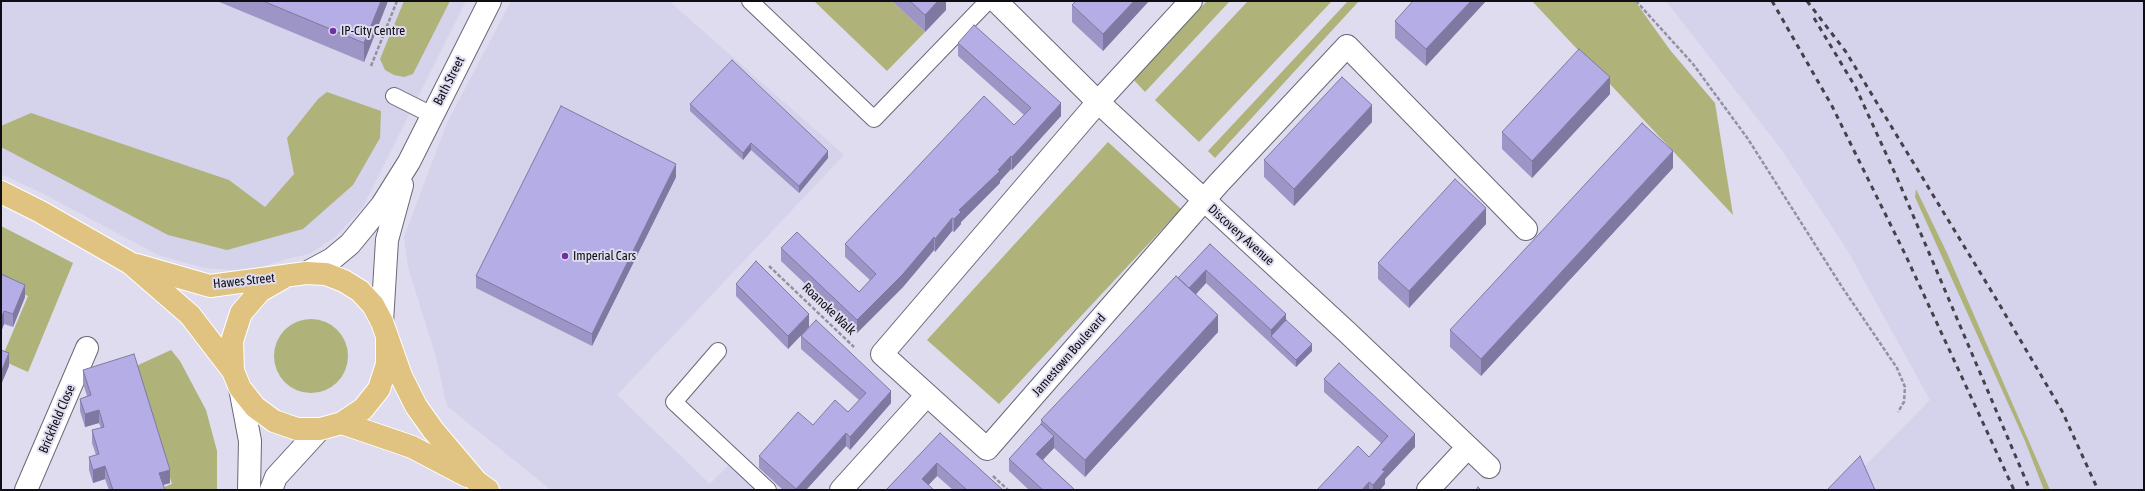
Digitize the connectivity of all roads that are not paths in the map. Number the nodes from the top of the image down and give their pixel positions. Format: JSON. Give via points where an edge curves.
{"nodes":[{"id":1,"x":490,"y":1,"type":"edge"},
{"id":2,"x":750,"y":1,"type":"edge"},
{"id":3,"x":988,"y":1,"type":"edge"},
{"id":4,"x":996,"y":1,"type":"edge"},
{"id":5,"x":1191,"y":1,"type":"edge"},
{"id":6,"x":394,"y":96,"type":"dead end"},
{"id":7,"x":1098,"y":102,"type":"junction"},
{"id":8,"x":432,"y":115,"type":"junction"},
{"id":9,"x":408,"y":162,"type":"junction"},
{"id":10,"x":1,"y":192,"type":"edge"},
{"id":11,"x":1204,"y":201,"type":"junction"},
{"id":12,"x":1526,"y":229,"type":"dead end"},
{"id":13,"x":130,"y":263,"type":"junction"},
{"id":14,"x":296,"y":275,"type":"junction"},
{"id":15,"x":384,"y":330,"type":"junction"},
{"id":16,"x":87,"y":348,"type":"dead end"},
{"id":17,"x":718,"y":352,"type":"dead end"},
{"id":18,"x":237,"y":380,"type":"junction"},
{"id":19,"x":926,"y":396,"type":"junction"},
{"id":20,"x":342,"y":423,"type":"junction"},
{"id":21,"x":320,"y":430,"type":"junction"},
{"id":22,"x":1467,"y":448,"type":"junction"},
{"id":23,"x":1489,"y":468,"type":"dead end"},
{"id":24,"x":482,"y":486,"type":"edge"},
{"id":25,"x":26,"y":490,"type":"edge"},
{"id":26,"x":249,"y":490,"type":"edge"},
{"id":27,"x":271,"y":490,"type":"edge"},
{"id":28,"x":768,"y":490,"type":"edge"},
{"id":29,"x":841,"y":490,"type":"edge"},
{"id":30,"x":1428,"y":490,"type":"edge"}],
"edges":[{"from":1,"to":8,"type":"street","name":"Bath Street"},
{"from":2,"to":3,"type":"lane","via":[[874,119]]},
{"from":4,"to":7,"type":"street","name":"Discovery Avenue"},
{"from":5,"to":7,"type":"street"},
{"from":6,"to":8,"type":"lane"},
{"from":7,"to":11,"type":"street","name":"Discovery Avenue"},
{"from":7,"to":19,"type":"street","name":"Jamestown Boulevard","via":[[882,354]]},
{"from":8,"to":9,"type":"street","name":"Bath Street"},
{"from":9,"to":14,"type":"street","name":"Bath Street","via":[[382,205],[350,244],[332,259]]},
{"from":9,"to":15,"type":"street","name":"Bath Street","via":[[387,240]]},
{"from":10,"to":13,"type":"main road","name":"Hawes Street"},
{"from":11,"to":12,"type":"street","via":[[1347,46]]},
{"from":11,"to":19,"type":"street","name":"Jamestown Boulevard","via":[[987,449]]},
{"from":11,"to":22,"type":"street","name":"Discovery Avenue","via":[[1348,333]]},
{"from":13,"to":14,"type":"main road","name":"Hawes Street","via":[[210,286]]},
{"from":13,"to":18,"type":"main road","name":"Hawes Street","via":[[190,315]]},
{"from":14,"to":15,"type":"main road","name":"Hawes Street","via":[[326,274],[344,281],[373,305]]},
{"from":14,"to":18,"type":"main road","name":"Hawes Street","via":[[260,291],[241,314],[232,342]]},
{"from":15,"to":20,"type":"main road","name":"Hawes Street","via":[[387,364],[379,388],[363,409]]},
{"from":15,"to":24,"type":"main road","name":"Hawes Street","via":[[401,376],[416,406],[433,430]]},
{"from":16,"to":25,"type":"street","name":"Brickfield Close"},
{"from":17,"to":28,"type":"lane","via":[[674,402]]},
{"from":18,"to":21,"type":"main road","name":"Hawes Street","via":[[254,408],[274,421],[296,429]]},
{"from":18,"to":26,"type":"street","via":[[250,441]]},
{"from":19,"to":29,"type":"street"},
{"from":20,"to":21,"type":"main road","name":"Hawes Street"},
{"from":20,"to":24,"type":"main road","name":"Hawes Street","via":[[412,447]]},
{"from":21,"to":27,"type":"street","via":[[276,477]]},
{"from":22,"to":23,"type":"street","name":"Discovery Avenue"},
{"from":22,"to":30,"type":"street"}]}
